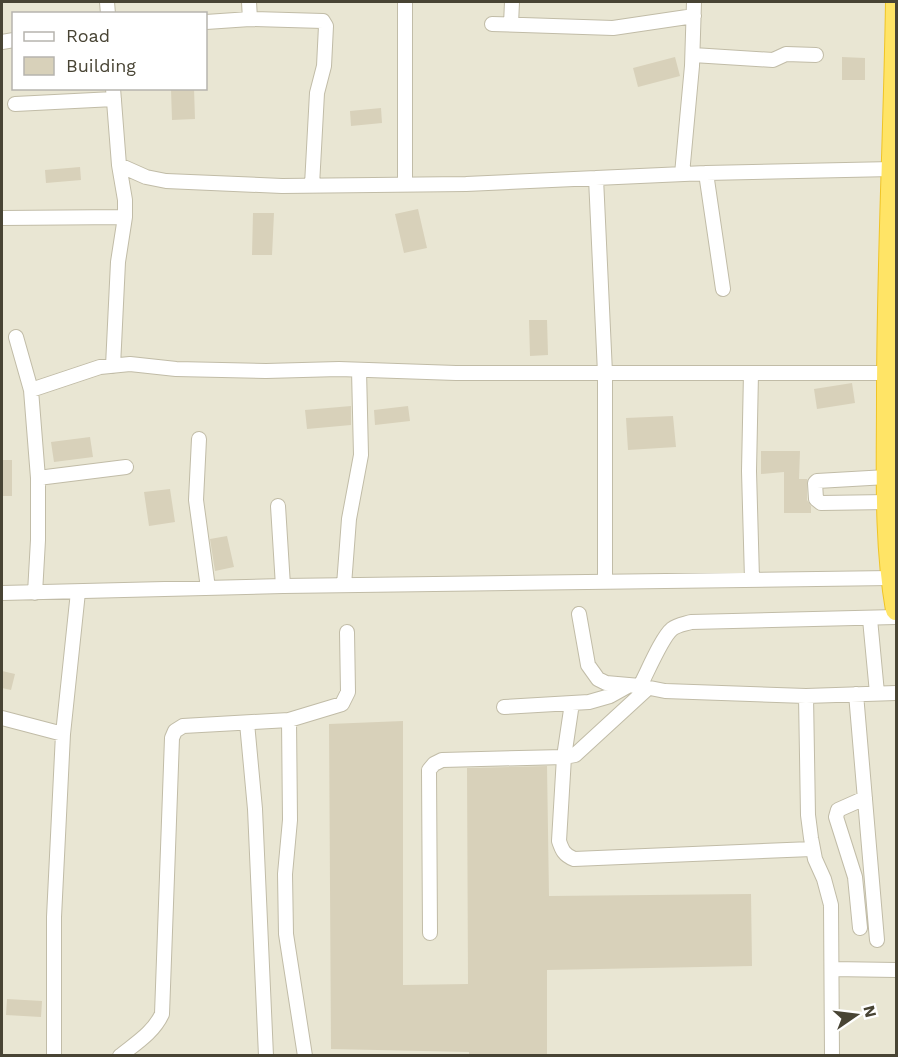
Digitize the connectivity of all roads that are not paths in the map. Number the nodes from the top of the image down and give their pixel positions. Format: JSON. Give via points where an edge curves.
{"nodes":[{"id":1,"x":249,"y":2,"type":"edge"},
{"id":2,"x":405,"y":2,"type":"edge"},
{"id":3,"x":512,"y":2,"type":"edge"},
{"id":4,"x":694,"y":2,"type":"edge"},
{"id":5,"x":896,"y":2,"type":"edge"},
{"id":6,"x":694,"y":16,"type":"junction"},
{"id":7,"x":250,"y":19,"type":"junction"},
{"id":8,"x":207,"y":22,"type":"edge"},
{"id":9,"x":492,"y":24,"type":"dead end"},
{"id":10,"x":510,"y":24,"type":"junction"},
{"id":11,"x":693,"y":55,"type":"junction"},
{"id":12,"x":816,"y":55,"type":"dead end"},
{"id":13,"x":113,"y":94,"type":"edge"},
{"id":14,"x":15,"y":104,"type":"dead end"},
{"id":15,"x":119,"y":165,"type":"junction"},
{"id":16,"x":893,"y":169,"type":"junction"},
{"id":17,"x":706,"y":173,"type":"junction"},
{"id":18,"x":682,"y":174,"type":"junction"},
{"id":19,"x":596,"y":178,"type":"junction"},
{"id":20,"x":405,"y":184,"type":"junction"},
{"id":21,"x":312,"y":185,"type":"junction"},
{"id":22,"x":125,"y":217,"type":"junction"},
{"id":23,"x":2,"y":218,"type":"edge"},
{"id":24,"x":897,"y":234,"type":"edge"},
{"id":25,"x":889,"y":254,"type":"junction"},
{"id":26,"x":897,"y":280,"type":"edge"},
{"id":27,"x":723,"y":289,"type":"dead end"},
{"id":28,"x":16,"y":337,"type":"dead end"},
{"id":29,"x":893,"y":360,"type":"edge"},
{"id":30,"x":112,"y":366,"type":"junction"},
{"id":31,"x":359,"y":370,"type":"junction"},
{"id":32,"x":605,"y":373,"type":"junction"},
{"id":33,"x":751,"y":373,"type":"junction"},
{"id":34,"x":31,"y":390,"type":"junction"},
{"id":35,"x":200,"y":439,"type":"dead end"},
{"id":36,"x":897,"y":452,"type":"edge"},
{"id":37,"x":126,"y":466,"type":"dead end"},
{"id":38,"x":887,"y":477,"type":"junction"},
{"id":39,"x":38,"y":478,"type":"junction"},
{"id":40,"x":888,"y":502,"type":"junction"},
{"id":41,"x":278,"y":506,"type":"dead end"},
{"id":42,"x":891,"y":578,"type":"junction"},
{"id":43,"x":752,"y":579,"type":"junction"},
{"id":44,"x":605,"y":582,"type":"junction"},
{"id":45,"x":344,"y":585,"type":"junction"},
{"id":46,"x":283,"y":586,"type":"junction"},
{"id":47,"x":208,"y":588,"type":"junction"},
{"id":48,"x":35,"y":592,"type":"junction"},
{"id":49,"x":78,"y":592,"type":"junction"},
{"id":50,"x":2,"y":593,"type":"edge"},
{"id":51,"x":897,"y":610,"type":"edge"},
{"id":52,"x":579,"y":614,"type":"dead end"},
{"id":53,"x":897,"y":617,"type":"edge"},
{"id":54,"x":870,"y":619,"type":"junction"},
{"id":55,"x":347,"y":632,"type":"dead end"},
{"id":56,"x":639,"y":686,"type":"junction"},
{"id":57,"x":877,"y":693,"type":"junction"},
{"id":58,"x":897,"y":693,"type":"edge"},
{"id":59,"x":856,"y":694,"type":"junction"},
{"id":60,"x":806,"y":696,"type":"junction"},
{"id":61,"x":572,"y":703,"type":"junction"},
{"id":62,"x":504,"y":707,"type":"dead end"},
{"id":63,"x":2,"y":718,"type":"edge"},
{"id":64,"x":289,"y":720,"type":"junction"},
{"id":65,"x":247,"y":723,"type":"junction"},
{"id":66,"x":63,"y":734,"type":"junction"},
{"id":67,"x":564,"y":757,"type":"junction"},
{"id":68,"x":865,"y":798,"type":"junction"},
{"id":69,"x":812,"y":849,"type":"junction"},
{"id":70,"x":860,"y":928,"type":"dead end"},
{"id":71,"x":430,"y":933,"type":"dead end"},
{"id":72,"x":877,"y":940,"type":"dead end"},
{"id":73,"x":832,"y":969,"type":"junction"},
{"id":74,"x":897,"y":970,"type":"edge"},
{"id":75,"x":54,"y":1056,"type":"edge"},
{"id":76,"x":120,"y":1056,"type":"edge"},
{"id":77,"x":266,"y":1056,"type":"edge"},
{"id":78,"x":305,"y":1056,"type":"edge"},
{"id":79,"x":832,"y":1056,"type":"edge"}],
"edges":[{"from":1,"to":7,"type":"street"},
{"from":2,"to":20,"type":"street"},
{"from":3,"to":10,"type":"street"},
{"from":4,"to":6,"type":"street"},
{"from":5,"to":16,"type":"highway"},
{"from":6,"to":10,"type":"street","via":[[613,28]]},
{"from":6,"to":11,"type":"street"},
{"from":7,"to":8,"type":"street"},
{"from":7,"to":21,"type":"street","via":[[318,20],[326,26],[324,66],[317,93]]},
{"from":9,"to":10,"type":"street"},
{"from":11,"to":12,"type":"street","via":[[773,60],[786,54]]},
{"from":11,"to":18,"type":"street"},
{"from":13,"to":14,"type":"street"},
{"from":13,"to":15,"type":"street"},
{"from":15,"to":21,"type":"street","via":[[166,182]]},
{"from":15,"to":22,"type":"street"},
{"from":16,"to":17,"type":"street"},
{"from":16,"to":25,"type":"highway"},
{"from":17,"to":18,"type":"street"},
{"from":17,"to":27,"type":"street"},
{"from":18,"to":19,"type":"street"},
{"from":19,"to":20,"type":"street"},
{"from":19,"to":32,"type":"street"},
{"from":20,"to":21,"type":"street"},
{"from":22,"to":23,"type":"street"},
{"from":22,"to":30,"type":"street","via":[[118,262]]},
{"from":24,"to":25,"type":"highway"},
{"from":25,"to":26,"type":"highway"},
{"from":25,"to":29,"type":"highway"},
{"from":28,"to":34,"type":"street"},
{"from":29,"to":33,"type":"street"},
{"from":29,"to":36,"type":"highway"},
{"from":29,"to":38,"type":"highway"},
{"from":30,"to":31,"type":"street"},
{"from":30,"to":34,"type":"street"},
{"from":31,"to":32,"type":"street"},
{"from":31,"to":45,"type":"street","via":[[361,455],[349,519]]},
{"from":32,"to":33,"type":"street"},
{"from":32,"to":44,"type":"street"},
{"from":33,"to":43,"type":"street"},
{"from":34,"to":39,"type":"street"},
{"from":35,"to":47,"type":"street","via":[[196,506]]},
{"from":37,"to":39,"type":"street"},
{"from":38,"to":40,"type":"highway"},
{"from":38,"to":40,"type":"street","via":[[815,483],[816,500],[821,503]]},
{"from":39,"to":48,"type":"street"},
{"from":40,"to":42,"type":"highway"},
{"from":41,"to":46,"type":"street"},
{"from":42,"to":43,"type":"street"},
{"from":42,"to":51,"type":"highway"},
{"from":43,"to":44,"type":"street"},
{"from":44,"to":45,"type":"street"},
{"from":45,"to":46,"type":"street"},
{"from":46,"to":47,"type":"street"},
{"from":47,"to":49,"type":"street"},
{"from":48,"to":49,"type":"street"},
{"from":48,"to":50,"type":"street"},
{"from":49,"to":66,"type":"street"},
{"from":52,"to":56,"type":"street","via":[[585,657],[592,673],[606,683]]},
{"from":53,"to":54,"type":"street"},
{"from":54,"to":56,"type":"street","via":[[691,622],[671,630]]},
{"from":54,"to":57,"type":"street"},
{"from":55,"to":64,"type":"street","via":[[348,692],[342,704]]},
{"from":56,"to":60,"type":"street","via":[[665,691]]},
{"from":56,"to":61,"type":"street","via":[[600,700]]},
{"from":56,"to":67,"type":"street","via":[[583,750]]},
{"from":57,"to":58,"type":"street"},
{"from":57,"to":59,"type":"street"},
{"from":59,"to":60,"type":"street"},
{"from":59,"to":68,"type":"street"},
{"from":60,"to":69,"type":"street"},
{"from":61,"to":62,"type":"street"},
{"from":61,"to":67,"type":"street"},
{"from":63,"to":66,"type":"street"},
{"from":64,"to":65,"type":"street"},
{"from":64,"to":78,"type":"street","via":[[286,934]]},
{"from":65,"to":76,"type":"street","via":[[183,726],[172,738],[162,1014],[148,1034]]},
{"from":65,"to":77,"type":"street","via":[[255,809]]},
{"from":66,"to":75,"type":"street","via":[[54,918]]},
{"from":67,"to":69,"type":"street","via":[[560,840],[562,851],[574,859]]},
{"from":67,"to":71,"type":"street","via":[[442,760],[429,770]]},
{"from":68,"to":70,"type":"street","via":[[837,810],[836,817],[855,878]]},
{"from":68,"to":72,"type":"street"},
{"from":69,"to":73,"type":"street","via":[[831,905]]},
{"from":73,"to":74,"type":"street"},
{"from":73,"to":79,"type":"street"}]}
